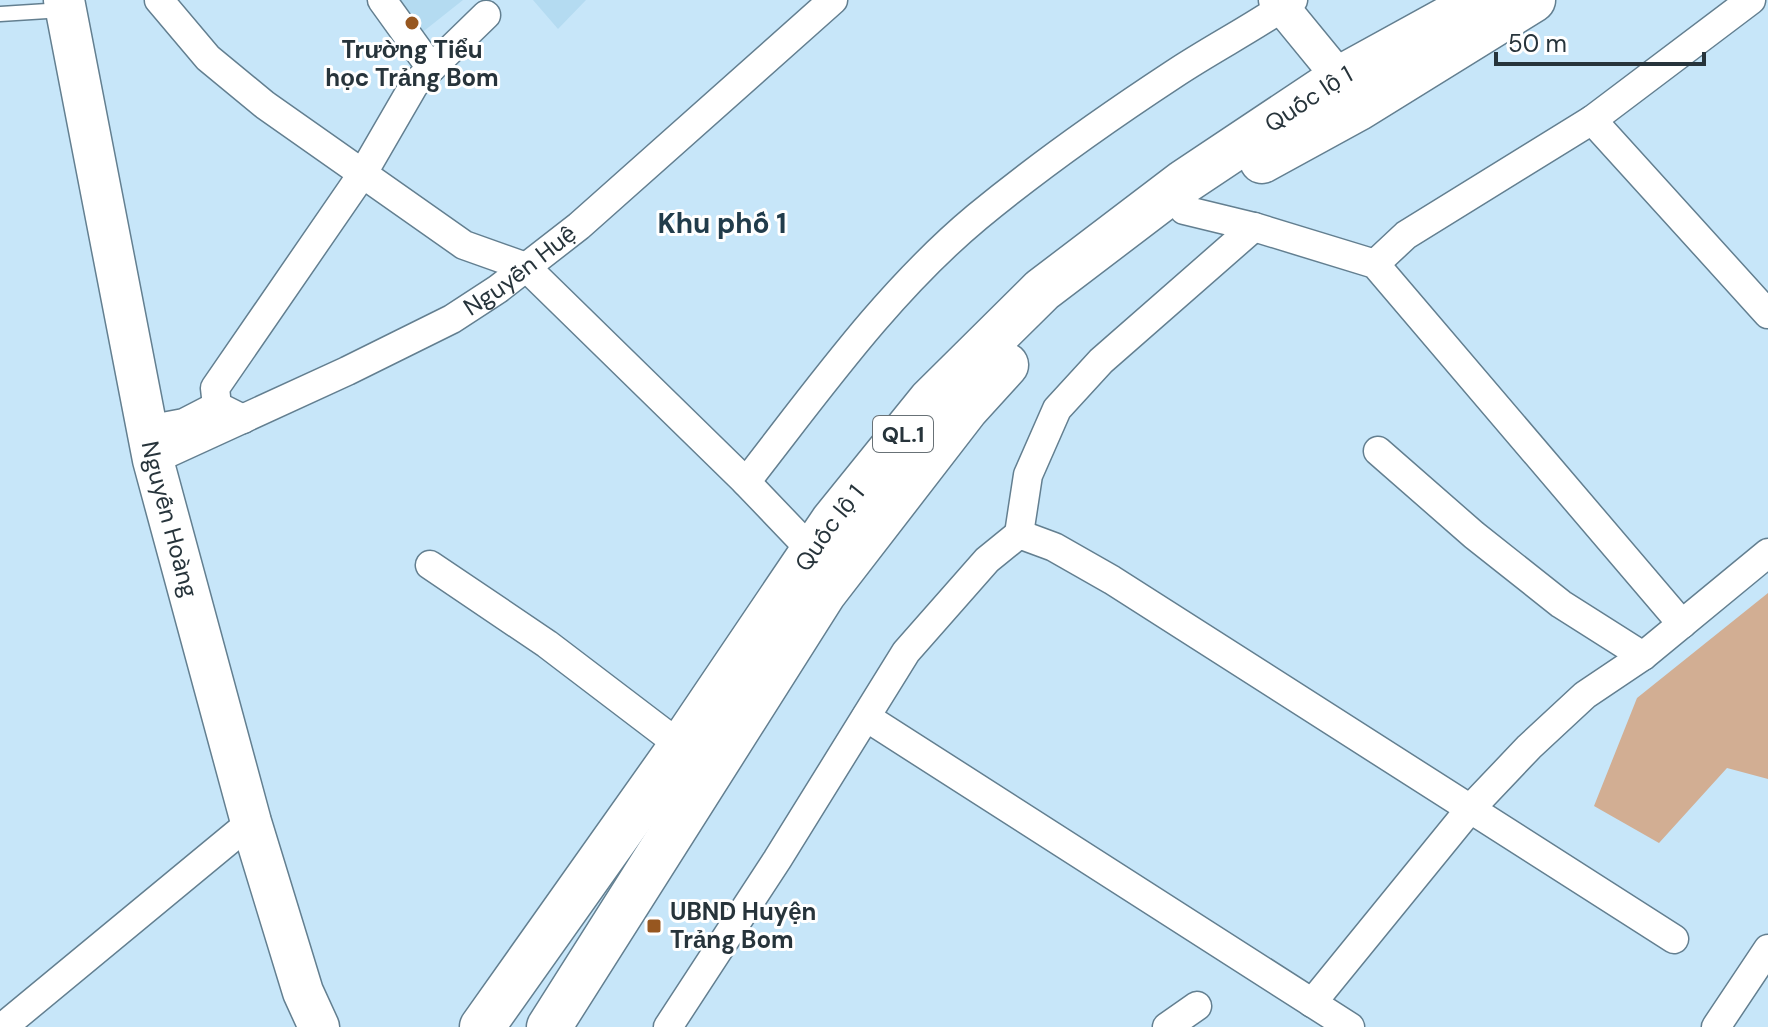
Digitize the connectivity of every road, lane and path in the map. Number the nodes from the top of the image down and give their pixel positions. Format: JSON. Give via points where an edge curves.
{"nodes":[{"id":1,"x":159,"y":0,"type":"edge"},
{"id":2,"x":382,"y":0,"type":"edge"},
{"id":3,"x":833,"y":0,"type":"edge"},
{"id":4,"x":1482,"y":0,"type":"edge"},
{"id":5,"x":1533,"y":0,"type":"edge"},
{"id":6,"x":1751,"y":0,"type":"edge"},
{"id":7,"x":1284,"y":2,"type":"edge"},
{"id":8,"x":65,"y":5,"type":"edge"},
{"id":9,"x":0,"y":14,"type":"edge"},
{"id":10,"x":486,"y":15,"type":"dead end"},
{"id":11,"x":431,"y":68,"type":"junction"},
{"id":12,"x":1340,"y":78,"type":"junction"},
{"id":13,"x":1592,"y":120,"type":"junction"},
{"id":14,"x":363,"y":173,"type":"junction"},
{"id":15,"x":1184,"y":210,"type":"junction"},
{"id":16,"x":1254,"y":227,"type":"junction"},
{"id":17,"x":1375,"y":264,"type":"junction"},
{"id":18,"x":526,"y":267,"type":"junction"},
{"id":19,"x":1768,"y":314,"type":"edge"},
{"id":20,"x":217,"y":406,"type":"junction"},
{"id":21,"x":243,"y":419,"type":"junction"},
{"id":22,"x":150,"y":445,"type":"junction"},
{"id":23,"x":1378,"y":451,"type":"dead end"},
{"id":24,"x":746,"y":482,"type":"junction"},
{"id":25,"x":1019,"y":534,"type":"junction"},
{"id":26,"x":812,"y":551,"type":"junction"},
{"id":27,"x":1768,"y":553,"type":"edge"},
{"id":28,"x":430,"y":565,"type":"dead end"},
{"id":29,"x":1682,"y":624,"type":"junction"},
{"id":30,"x":1643,"y":656,"type":"junction"},
{"id":31,"x":866,"y":717,"type":"junction"},
{"id":32,"x":681,"y":746,"type":"junction"},
{"id":33,"x":1470,"y":809,"type":"junction"},
{"id":34,"x":251,"y":822,"type":"junction"},
{"id":35,"x":1674,"y":939,"type":"dead end"},
{"id":36,"x":1768,"y":949,"type":"edge"},
{"id":37,"x":1312,"y":1003,"type":"junction"},
{"id":38,"x":1197,"y":1006,"type":"dead end"},
{"id":39,"x":3,"y":1025,"type":"edge"},
{"id":40,"x":319,"y":1027,"type":"edge"},
{"id":41,"x":482,"y":1027,"type":"edge"},
{"id":42,"x":549,"y":1027,"type":"edge"},
{"id":43,"x":668,"y":1027,"type":"edge"},
{"id":44,"x":1167,"y":1027,"type":"edge"},
{"id":45,"x":1350,"y":1027,"type":"edge"},
{"id":46,"x":1716,"y":1027,"type":"edge"}],
"edges":[{"from":1,"to":14,"type":"street","via":[[208,58]]},
{"from":2,"to":11,"type":"street"},
{"from":3,"to":18,"type":"street","name":"Nguyễn Huệ"},
{"from":4,"to":12,"type":"highway","name":"Quốc lộ 1","number":"QL.1"},
{"from":5,"to":15,"type":"highway","name":"Quốc lộ 1","number":"QL.1"},
{"from":6,"to":13,"type":"street"},
{"from":7,"to":12,"type":"street"},
{"from":7,"to":24,"type":"street","via":[[1036,170],[974,219],[861,336]]},
{"from":8,"to":9,"type":"lane"},
{"from":8,"to":22,"type":"main road","name":"Nguyễn Hoàng"},
{"from":10,"to":11,"type":"street"},
{"from":11,"to":14,"type":"street","via":[[414,85]]},
{"from":12,"to":26,"type":"highway","name":"Quốc lộ 1","number":"QL.1","via":[[1184,182],[1042,290],[930,401]]},
{"from":13,"to":17,"type":"street","via":[[1406,235]]},
{"from":13,"to":19,"type":"street"},
{"from":14,"to":18,"type":"street","via":[[464,245]]},
{"from":14,"to":20,"type":"street","via":[[215,388]]},
{"from":15,"to":16,"type":"street"},
{"from":15,"to":42,"type":"highway","name":"Quốc lộ 1","number":"QL.1","via":[[1058,309],[966,409],[824,593]]},
{"from":16,"to":17,"type":"street"},
{"from":16,"to":25,"type":"street","via":[[1101,361],[1057,409],[1028,475]]},
{"from":17,"to":29,"type":"street"},
{"from":18,"to":21,"type":"street","name":"Nguyễn Huệ","via":[[452,319]]},
{"from":18,"to":24,"type":"street"},
{"from":20,"to":21,"type":"street"},
{"from":20,"to":22,"type":"street"},
{"from":21,"to":22,"type":"street","name":"Nguyễn Huệ"},
{"from":22,"to":34,"type":"main road","name":"Nguyễn Hoàng"},
{"from":23,"to":30,"type":"street","via":[[1561,604]]},
{"from":24,"to":26,"type":"street"},
{"from":25,"to":31,"type":"street","via":[[987,560],[906,652]]},
{"from":25,"to":33,"type":"street","via":[[1112,580]]},
{"from":26,"to":32,"type":"highway","name":"Quốc lộ 1","number":"QL.1"},
{"from":27,"to":29,"type":"street"},
{"from":28,"to":32,"type":"street","via":[[547,644]]},
{"from":29,"to":30,"type":"street"},
{"from":30,"to":33,"type":"street","via":[[1585,695]]},
{"from":31,"to":37,"type":"street"},
{"from":31,"to":43,"type":"street"},
{"from":32,"to":41,"type":"highway","name":"Quốc lộ 1","number":"QL.1"},
{"from":33,"to":35,"type":"street"},
{"from":33,"to":37,"type":"street"},
{"from":34,"to":39,"type":"street"},
{"from":34,"to":40,"type":"main road","name":"Nguyễn Hoàng","via":[[303,992]]},
{"from":36,"to":46,"type":"street"},
{"from":37,"to":45,"type":"street"},
{"from":38,"to":44,"type":"street"}]}
